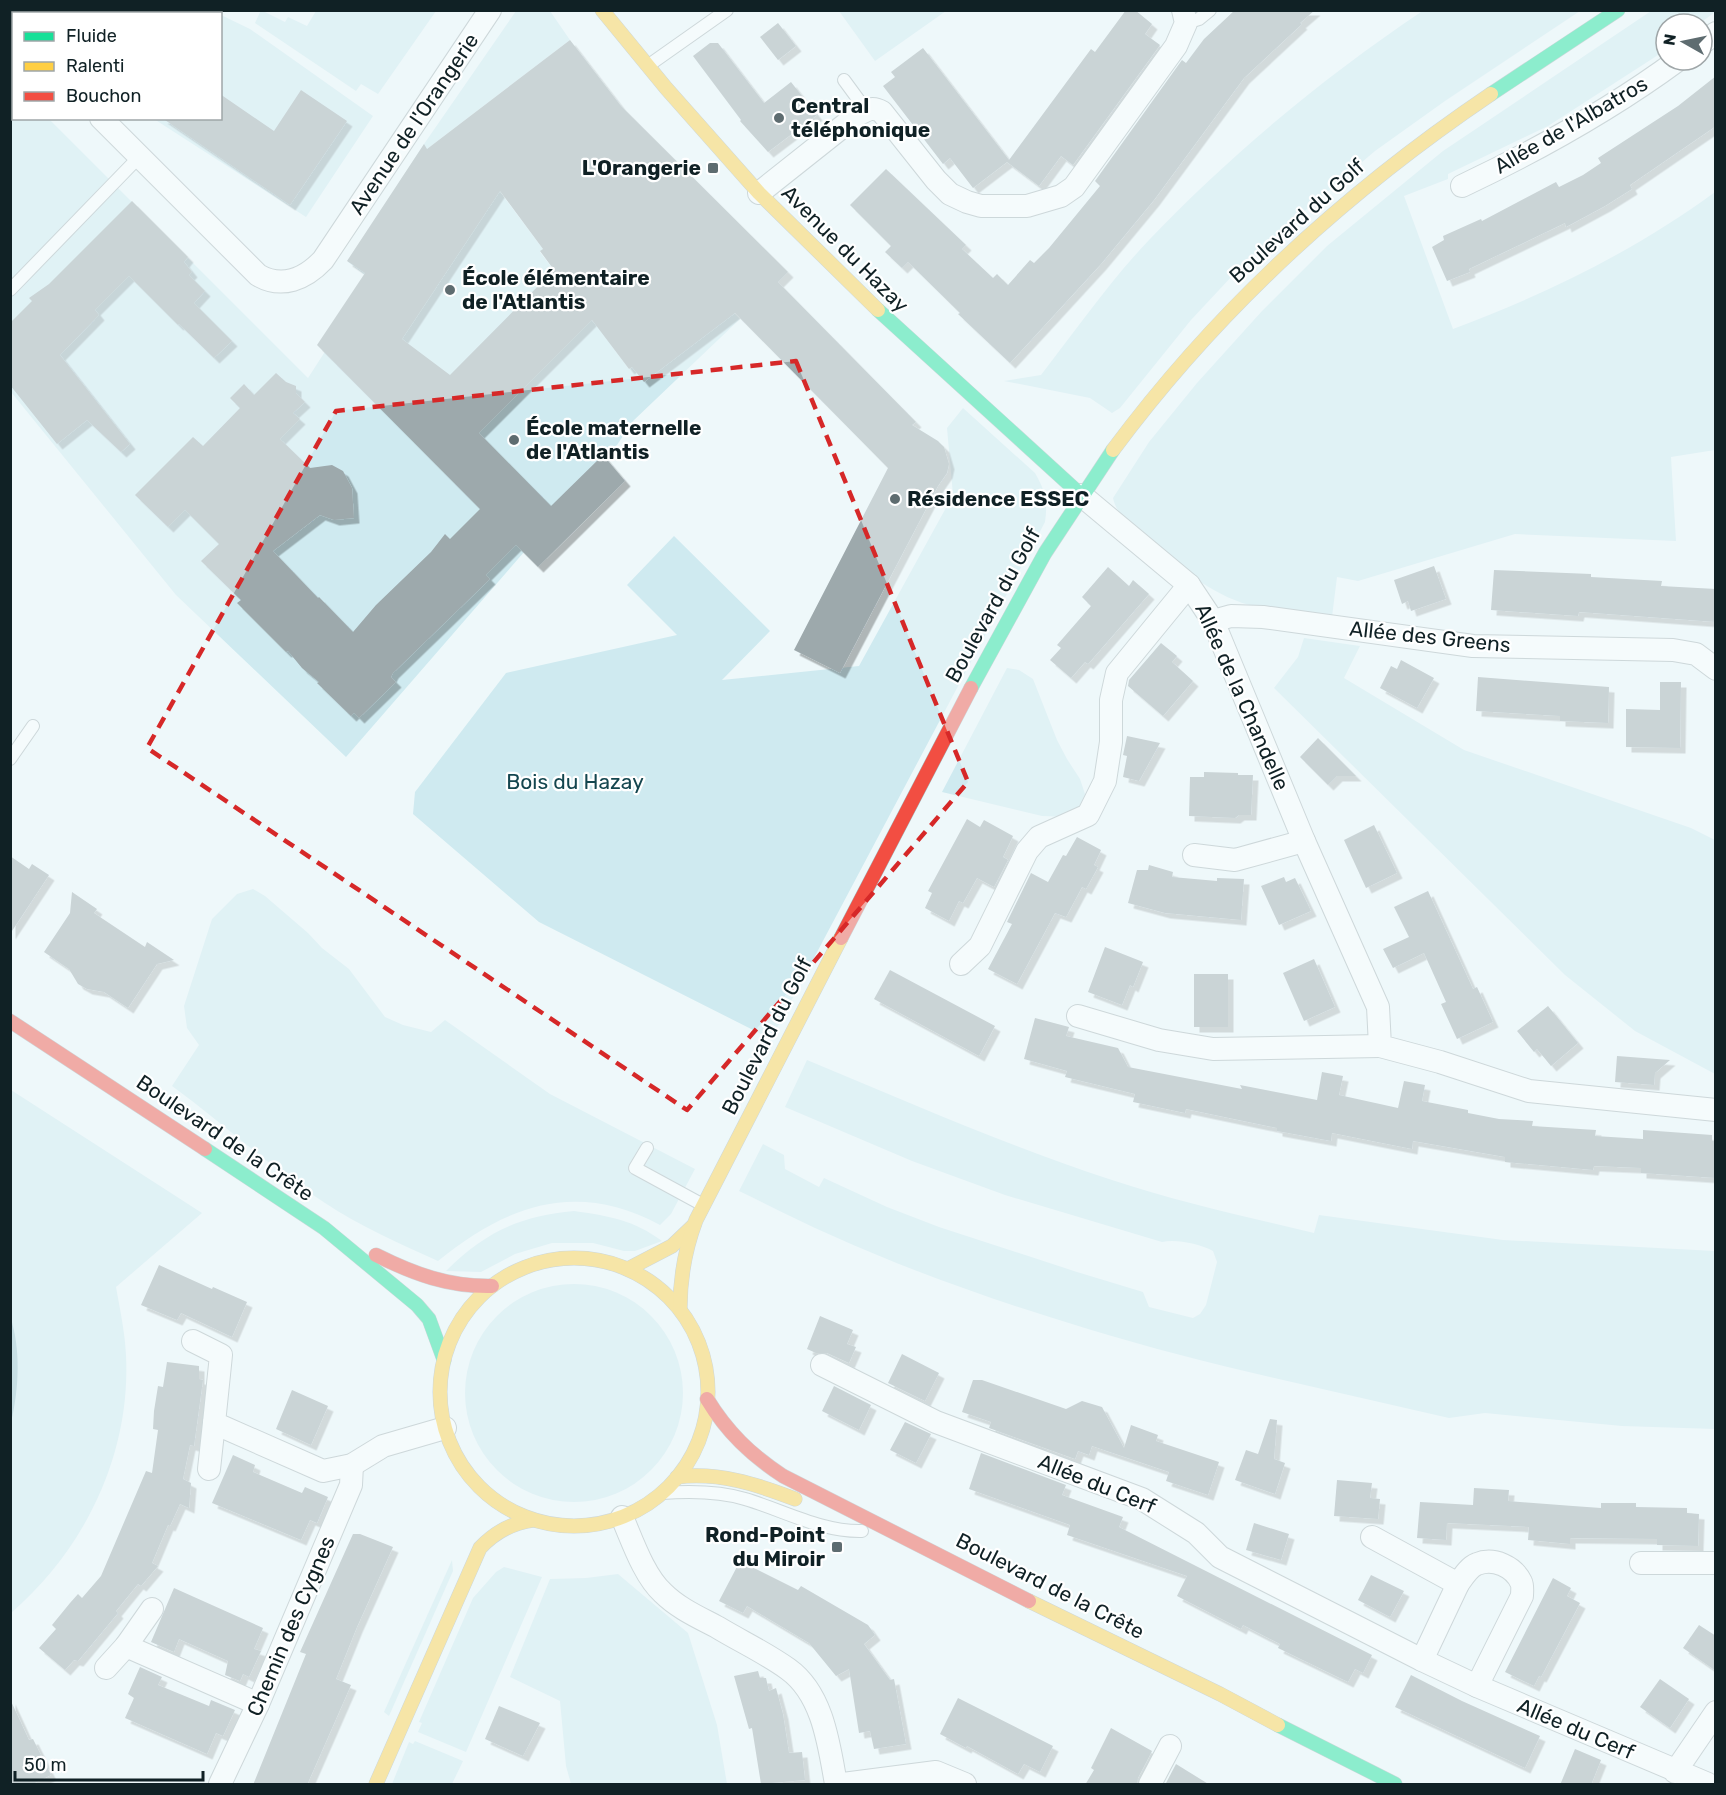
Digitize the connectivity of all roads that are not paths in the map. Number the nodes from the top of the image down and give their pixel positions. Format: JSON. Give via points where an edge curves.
{"nodes":[{"id":1,"x":490,"y":10,"type":"edge"},
{"id":2,"x":602,"y":10,"type":"edge"},
{"id":3,"x":727,"y":10,"type":"edge"},
{"id":4,"x":1210,"y":10,"type":"edge"},
{"id":5,"x":1618,"y":10,"type":"edge"},
{"id":6,"x":1184,"y":17,"type":"edge"},
{"id":7,"x":648,"y":66,"type":"junction"},
{"id":8,"x":1662,"y":72,"type":"edge"},
{"id":9,"x":844,"y":80,"type":"dead end"},
{"id":10,"x":866,"y":110,"type":"junction"},
{"id":11,"x":103,"y":120,"type":"edge"},
{"id":12,"x":139,"y":157,"type":"junction"},
{"id":13,"x":1462,"y":186,"type":"dead end"},
{"id":14,"x":759,"y":193,"type":"junction"},
{"id":15,"x":10,"y":290,"type":"edge"},
{"id":16,"x":1081,"y":495,"type":"junction"},
{"id":17,"x":1189,"y":585,"type":"junction"},
{"id":18,"x":1213,"y":621,"type":"junction"},
{"id":19,"x":1716,"y":669,"type":"edge"},
{"id":20,"x":33,"y":726,"type":"dead end"},
{"id":21,"x":10,"y":759,"type":"edge"},
{"id":22,"x":1304,"y":841,"type":"junction"},
{"id":23,"x":1194,"y":855,"type":"dead end"},
{"id":24,"x":961,"y":964,"type":"dead end"},
{"id":25,"x":1078,"y":1016,"type":"dead end"},
{"id":26,"x":10,"y":1021,"type":"edge"},
{"id":27,"x":1380,"y":1046,"type":"junction"},
{"id":28,"x":31,"y":1052,"type":"dead end"},
{"id":29,"x":104,"y":1082,"type":"junction"},
{"id":30,"x":1716,"y":1110,"type":"edge"},
{"id":31,"x":648,"y":1148,"type":"dead end"},
{"id":32,"x":704,"y":1205,"type":"junction"},
{"id":33,"x":694,"y":1225,"type":"junction"},
{"id":34,"x":324,"y":1228,"type":"junction"},
{"id":35,"x":628,"y":1269,"type":"junction"},
{"id":36,"x":492,"y":1286,"type":"junction"},
{"id":37,"x":680,"y":1309,"type":"junction"},
{"id":38,"x":194,"y":1341,"type":"dead end"},
{"id":39,"x":444,"y":1360,"type":"junction"},
{"id":40,"x":822,"y":1365,"type":"dead end"},
{"id":41,"x":707,"y":1399,"type":"junction"},
{"id":42,"x":214,"y":1424,"type":"junction"},
{"id":43,"x":445,"y":1428,"type":"junction"},
{"id":44,"x":352,"y":1465,"type":"junction"},
{"id":45,"x":209,"y":1468,"type":"dead end"},
{"id":46,"x":677,"y":1477,"type":"junction"},
{"id":47,"x":477,"y":1484,"type":"junction"},
{"id":48,"x":662,"y":1492,"type":"junction"},
{"id":49,"x":804,"y":1504,"type":"dead end"},
{"id":50,"x":482,"y":1508,"type":"dead end"},
{"id":51,"x":824,"y":1513,"type":"dead end"},
{"id":52,"x":622,"y":1517,"type":"junction"},
{"id":53,"x":533,"y":1520,"type":"junction"},
{"id":54,"x":480,"y":1528,"type":"dead end"},
{"id":55,"x":862,"y":1530,"type":"junction"},
{"id":56,"x":1372,"y":1537,"type":"dead end"},
{"id":57,"x":1641,"y":1563,"type":"dead end"},
{"id":58,"x":1716,"y":1563,"type":"edge"},
{"id":59,"x":467,"y":1576,"type":"junction"},
{"id":60,"x":1458,"y":1584,"type":"junction"},
{"id":61,"x":152,"y":1609,"type":"dead end"},
{"id":62,"x":1064,"y":1633,"type":"dead end"},
{"id":63,"x":126,"y":1646,"type":"junction"},
{"id":64,"x":1422,"y":1660,"type":"junction"},
{"id":65,"x":106,"y":1668,"type":"dead end"},
{"id":66,"x":1477,"y":1686,"type":"junction"},
{"id":67,"x":258,"y":1704,"type":"junction"},
{"id":68,"x":1716,"y":1712,"type":"edge"},
{"id":69,"x":1170,"y":1746,"type":"dead end"},
{"id":70,"x":1699,"y":1780,"type":"edge"},
{"id":71,"x":220,"y":1785,"type":"edge"},
{"id":72,"x":376,"y":1785,"type":"edge"},
{"id":73,"x":836,"y":1785,"type":"edge"},
{"id":74,"x":843,"y":1785,"type":"edge"},
{"id":75,"x":965,"y":1785,"type":"edge"},
{"id":76,"x":1150,"y":1785,"type":"edge"},
{"id":77,"x":1395,"y":1785,"type":"edge"}],
"edges":[{"from":1,"to":12,"type":"street","name":"Avenue de l'Orangerie","via":[[323,260],[299,279],[265,280],[250,270]]},
{"from":2,"to":7,"type":"main road","name":"Avenue du Hazay"},
{"from":3,"to":7,"type":"lane"},
{"from":4,"to":6,"type":"lane","via":[[1199,19]]},
{"from":5,"to":16,"type":"main road","name":"Boulevard du Golf","via":[[1431,136],[1322,224],[1197,347]]},
{"from":6,"to":10,"type":"street","via":[[1176,46],[1074,187],[1046,202],[981,206],[950,194],[882,112],[876,108]]},
{"from":7,"to":14,"type":"main road","name":"Avenue du Hazay"},
{"from":8,"to":13,"type":"street","name":"Allée de l'Albatros","via":[[1585,123]]},
{"from":9,"to":10,"type":"lane"},
{"from":10,"to":14,"type":"street"},
{"from":11,"to":12,"type":"street","name":"Avenue de l'Orangerie"},
{"from":12,"to":15,"type":"lane"},
{"from":14,"to":16,"type":"main road","name":"Avenue du Hazay","via":[[897,329]]},
{"from":16,"to":17,"type":"street","name":"Allée de la Chandelle"},
{"from":16,"to":32,"type":"main road","name":"Boulevard du Golf","via":[[993,645]]},
{"from":17,"to":18,"type":"street","name":"Allée de la Chandelle"},
{"from":17,"to":24,"type":"street","via":[[1117,673],[1104,781],[1088,815],[1039,837],[1028,851],[980,946]]},
{"from":18,"to":19,"type":"street","name":"Allée des Greens","via":[[1231,616],[1263,617],[1473,646],[1673,650],[1696,654]]},
{"from":18,"to":22,"type":"street","name":"Allée de la Chandelle"},
{"from":20,"to":21,"type":"lane"},
{"from":22,"to":23,"type":"street","via":[[1235,860]]},
{"from":22,"to":27,"type":"street","name":"Allée de la Chandelle","via":[[1378,1007]]},
{"from":25,"to":27,"type":"street","via":[[1159,1040],[1213,1049]]},
{"from":26,"to":29,"type":"main road","name":"Boulevard de la Crête"},
{"from":27,"to":30,"type":"street","via":[[1529,1091]]},
{"from":28,"to":29,"type":"main road","name":"Boulevard de la Crête"},
{"from":29,"to":34,"type":"main road","name":"Boulevard de la Crête"},
{"from":31,"to":32,"type":"lane","via":[[635,1167]]},
{"from":32,"to":33,"type":"main road","name":"Boulevard du Golf"},
{"from":33,"to":35,"type":"main road","name":"Boulevard du Golf","via":[[674,1245]]},
{"from":33,"to":37,"type":"main road","name":"Boulevard du Golf","via":[[681,1273]]},
{"from":34,"to":36,"type":"main road","name":"Boulevard de la Crête","via":[[433,1281]]},
{"from":34,"to":39,"type":"main road","name":"Boulevard de la Crête","via":[[417,1305],[432,1326]]},
{"from":35,"to":36,"type":"main road","via":[[603,1261],[565,1258],[526,1267]]},
{"from":35,"to":37,"type":"main road","via":[[656,1286]]},
{"from":36,"to":39,"type":"main road","via":[[459,1324]]},
{"from":37,"to":41,"type":"main road","via":[[704,1358]]},
{"from":38,"to":42,"type":"street","via":[[221,1355]]},
{"from":39,"to":43,"type":"main road","via":[[441,1394]]},
{"from":40,"to":64,"type":"street","name":"Allée du Cerf","via":[[936,1422],[1142,1498],[1196,1533],[1220,1557]]},
{"from":41,"to":46,"type":"main road","via":[[699,1438]]},
{"from":41,"to":77,"type":"main road","name":"Boulevard de la Crête","via":[[740,1445],[783,1476]]},
{"from":42,"to":44,"type":"street","via":[[323,1471]]},
{"from":42,"to":45,"type":"street"},
{"from":43,"to":44,"type":"street","via":[[383,1446]]},
{"from":43,"to":47,"type":"main road","via":[[463,1467]]},
{"from":44,"to":67,"type":"street","name":"Chemin des Cygnes","via":[[351,1485]]},
{"from":46,"to":48,"type":"main road"},
{"from":46,"to":49,"type":"main road","via":[[727,1478],[761,1486]]},
{"from":47,"to":50,"type":"main road"},
{"from":47,"to":53,"type":"main road","via":[[493,1499]]},
{"from":48,"to":52,"type":"main road"},
{"from":48,"to":55,"type":"lane","name":"Boulevard de la Crête","via":[[731,1495],[830,1528]]},
{"from":51,"to":55,"type":"main road","name":"Boulevard de la Crête"},
{"from":52,"to":53,"type":"main road","via":[[584,1526]]},
{"from":52,"to":73,"type":"street","via":[[649,1574],[663,1593],[798,1677],[822,1719]]},
{"from":53,"to":59,"type":"main road","via":[[505,1527],[487,1539]]},
{"from":54,"to":59,"type":"main road"},
{"from":55,"to":62,"type":"main road","name":"Boulevard de la Crête"},
{"from":56,"to":60,"type":"street"},
{"from":57,"to":58,"type":"street"},
{"from":59,"to":72,"type":"main road"},
{"from":60,"to":64,"type":"street"},
{"from":60,"to":66,"type":"street","via":[[1477,1564],[1489,1562],[1505,1564],[1522,1584],[1522,1596]]},
{"from":61,"to":63,"type":"street"},
{"from":63,"to":65,"type":"street"},
{"from":63,"to":67,"type":"street"},
{"from":64,"to":66,"type":"street","name":"Allée du Cerf"},
{"from":66,"to":70,"type":"street","name":"Allée du Cerf"},
{"from":67,"to":71,"type":"street","name":"Chemin des Cygnes"},
{"from":68,"to":70,"type":"street"},
{"from":69,"to":76,"type":"street"},
{"from":74,"to":75,"type":"street","via":[[936,1772]]}]}
